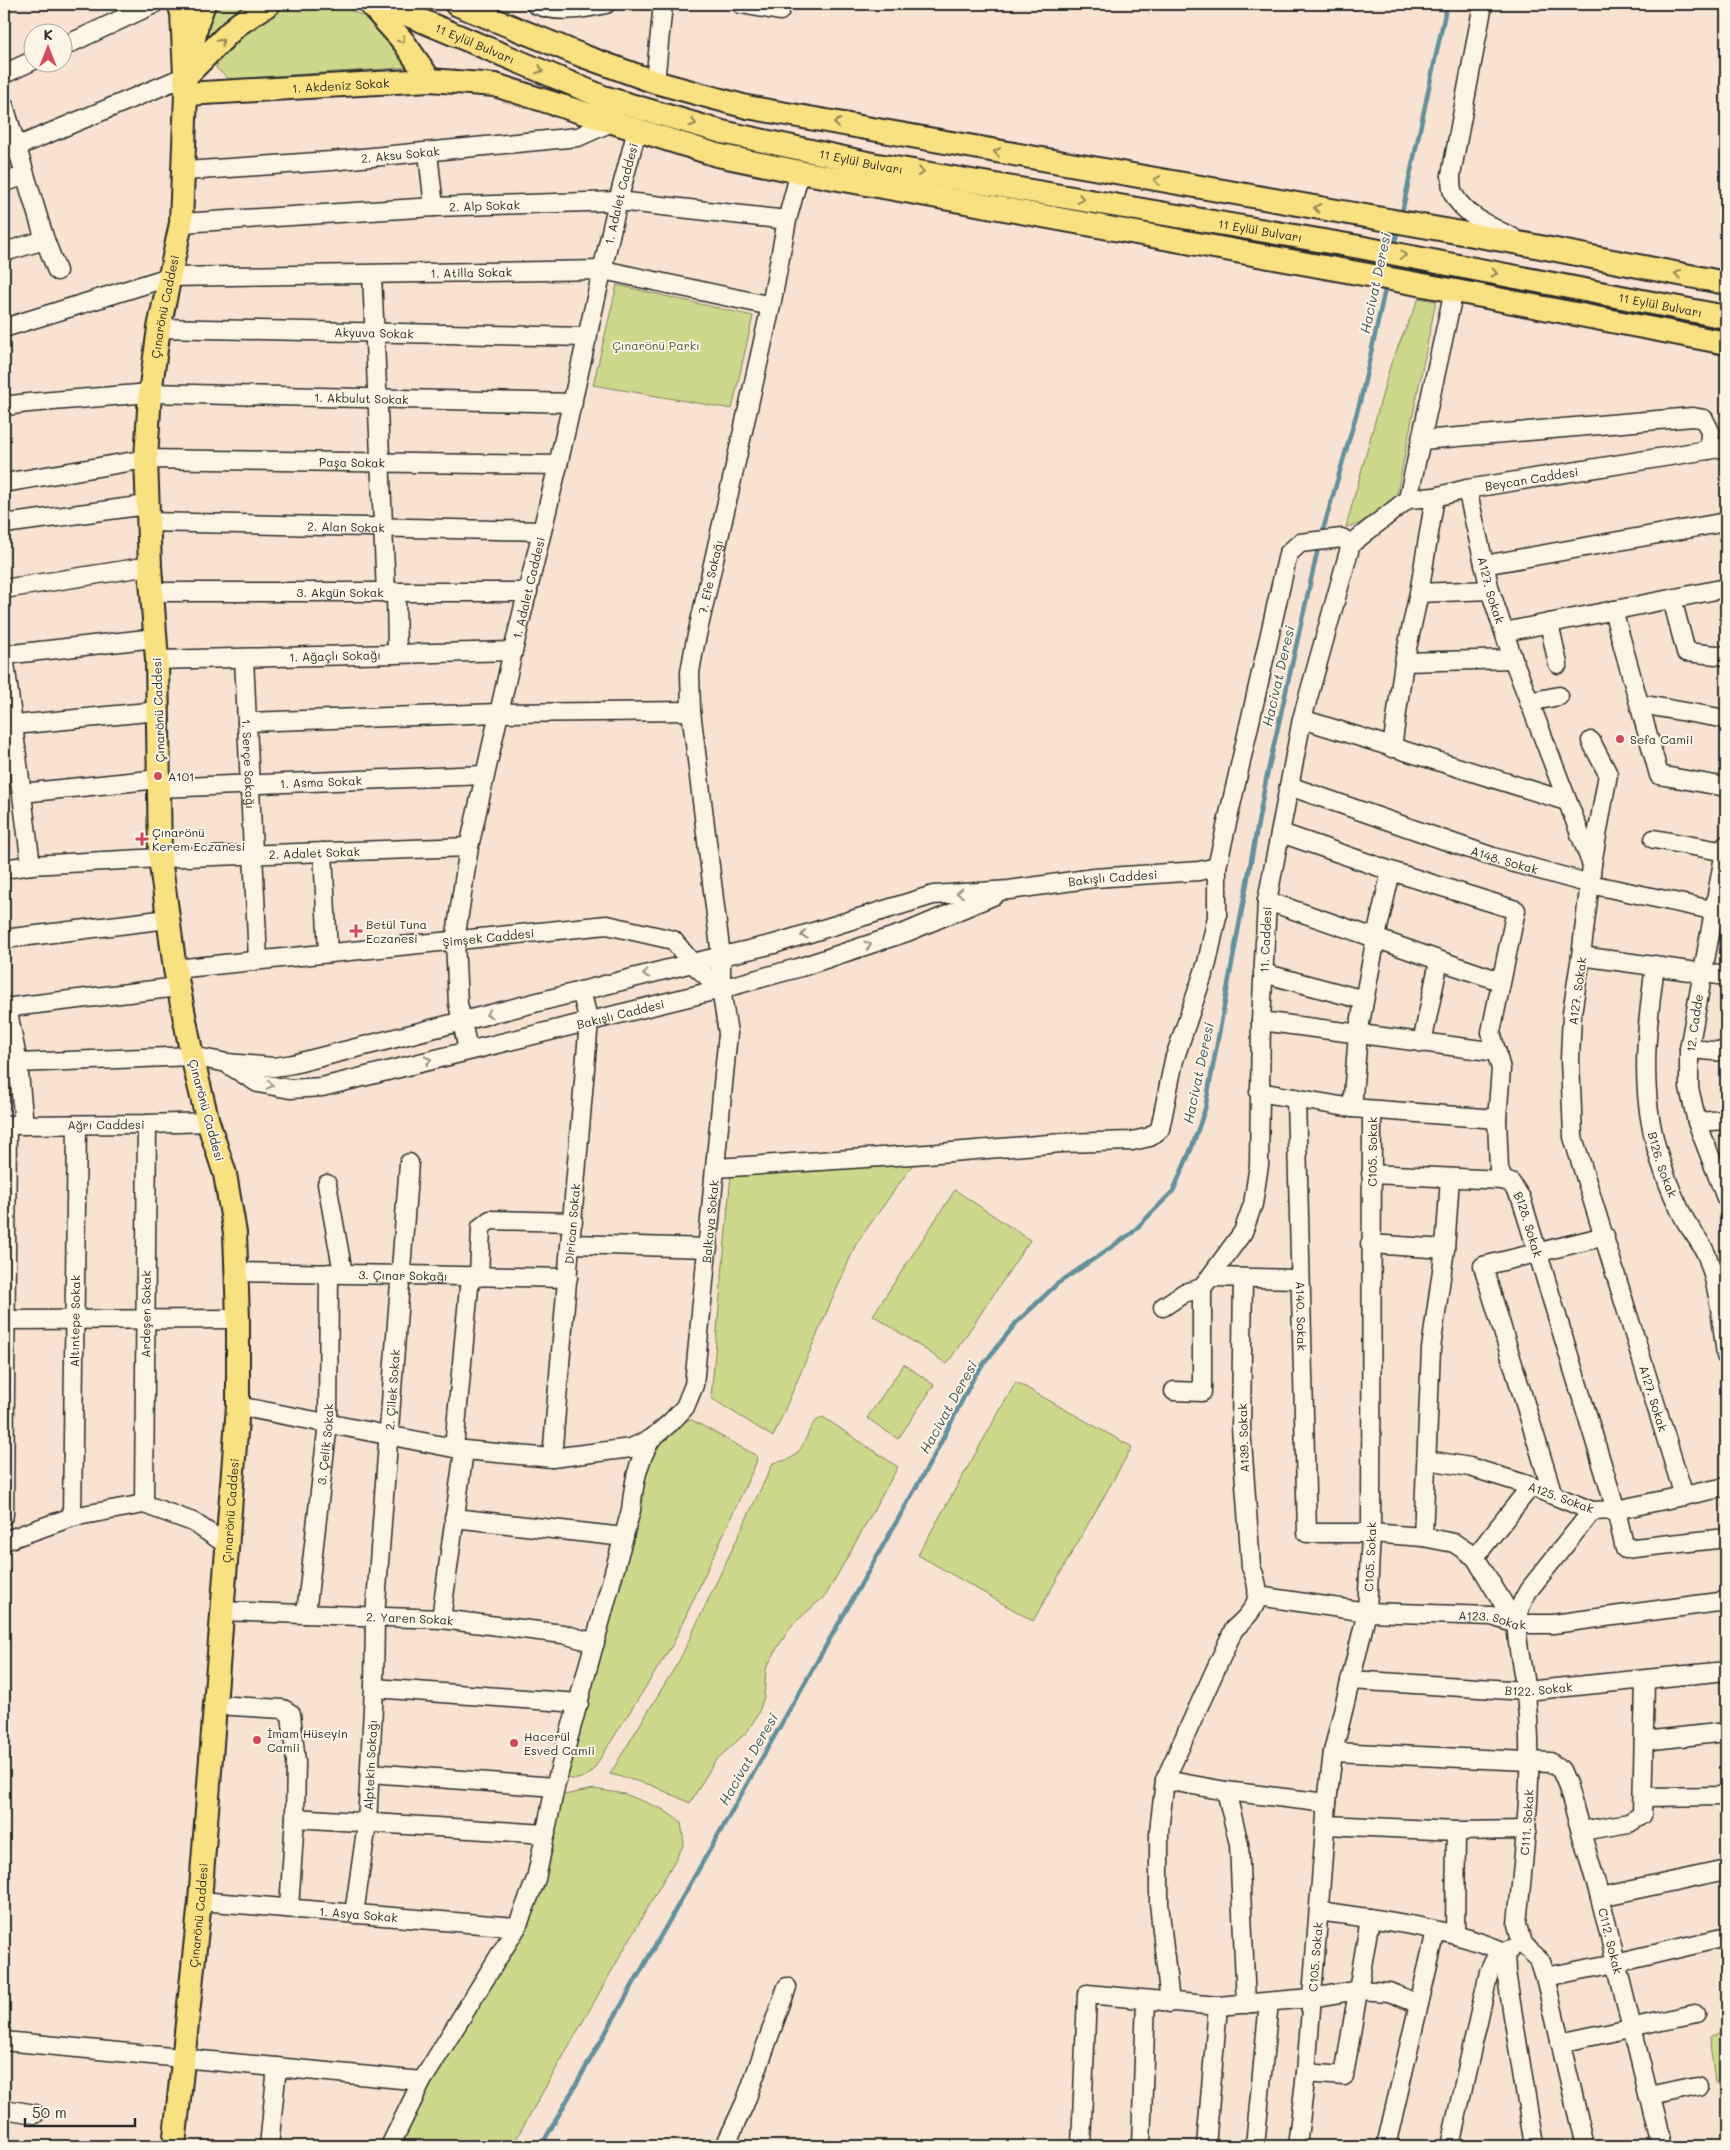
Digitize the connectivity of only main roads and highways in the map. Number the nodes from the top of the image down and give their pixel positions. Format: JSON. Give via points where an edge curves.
{"nodes":[{"id":1,"x":179,"y":4,"type":"edge"},
{"id":2,"x":204,"y":4,"type":"edge"},
{"id":3,"x":269,"y":4,"type":"edge"},
{"id":4,"x":370,"y":4,"type":"edge"},
{"id":5,"x":382,"y":4,"type":"edge"},
{"id":6,"x":456,"y":4,"type":"edge"},
{"id":7,"x":430,"y":80,"type":"junction"},
{"id":8,"x":186,"y":85,"type":"junction"},
{"id":9,"x":1726,"y":283,"type":"edge"},
{"id":10,"x":1726,"y":317,"type":"edge"},
{"id":11,"x":1726,"y":343,"type":"edge"},
{"id":12,"x":174,"y":2146,"type":"edge"}],
"edges":[{"from":1,"to":8,"type":"main road"},
{"from":2,"to":8,"type":"main road"},
{"from":8,"to":3,"type":"main road","one_way":true,"via":[[237,25]]},
{"from":4,"to":7,"type":"main road","one_way":true,"via":[[403,41]]},
{"from":5,"to":10,"type":"main road","name":"11 Eylül Bulvarı","one_way":true,"via":[[603,97],[722,132],[872,164],[1359,247]]},
{"from":9,"to":6,"type":"main road","one_way":true,"via":[[1530,245],[747,107],[655,82]]},
{"from":7,"to":8,"type":"main road","name":"1. Akdeniz Sokak"},
{"from":7,"to":11,"type":"main road","name":"1. Akdeniz Sokak","via":[[495,85],[718,155],[800,172]]},
{"from":8,"to":12,"type":"main road","name":"Çınarönü Caddesi","via":[[181,222],[159,328],[150,392],[146,459],[156,649],[160,858],[192,1056],[224,1174],[235,1232],[238,1406],[200,1902]]}]}
